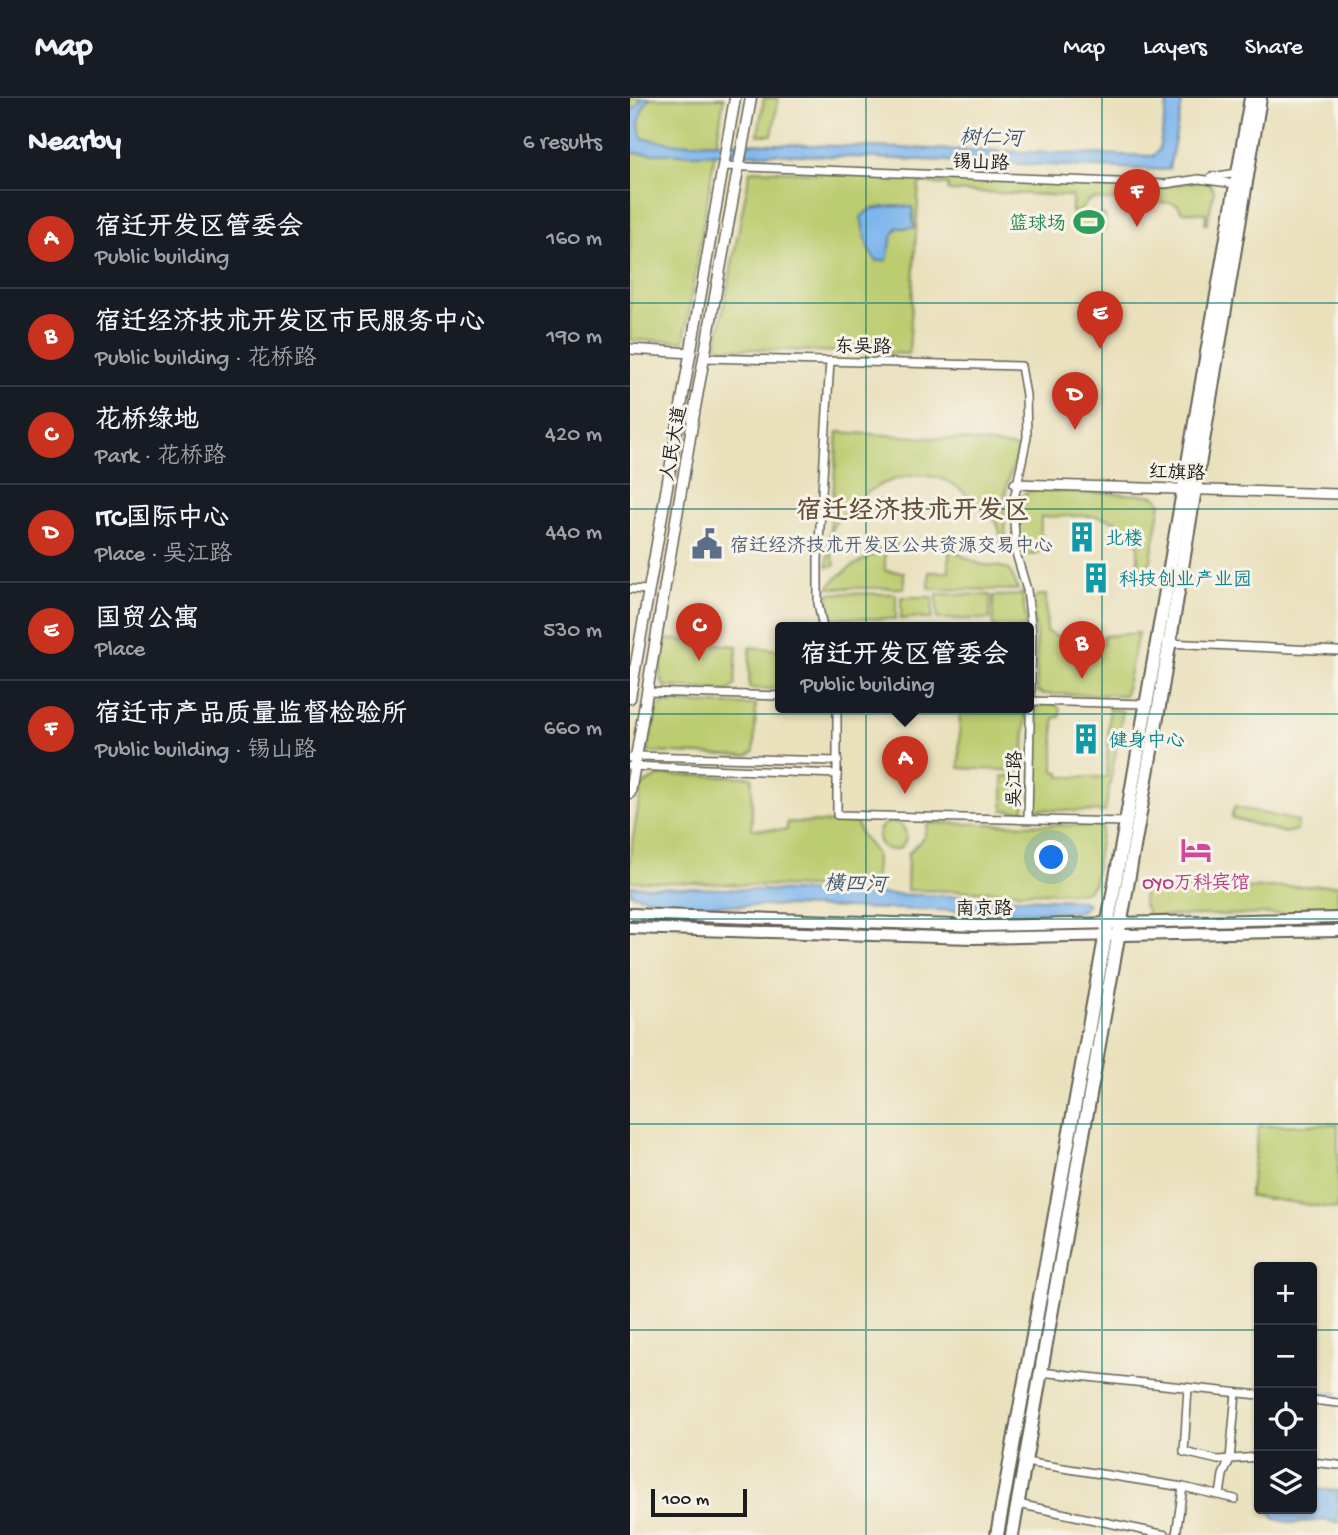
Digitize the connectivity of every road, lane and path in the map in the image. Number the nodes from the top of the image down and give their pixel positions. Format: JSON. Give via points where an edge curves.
{"nodes":[{"id":1,"x":735,"y":98,"type":"edge"},
{"id":2,"x":751,"y":98,"type":"edge"},
{"id":3,"x":1251,"y":98,"type":"edge"},
{"id":4,"x":1260,"y":98,"type":"edge"},
{"id":5,"x":739,"y":165,"type":"junction"},
{"id":6,"x":723,"y":166,"type":"junction"},
{"id":7,"x":1237,"y":179,"type":"junction"},
{"id":8,"x":630,"y":352,"type":"edge"},
{"id":9,"x":690,"y":355,"type":"junction"},
{"id":10,"x":704,"y":358,"type":"junction"},
{"id":11,"x":830,"y":362,"type":"junction"},
{"id":12,"x":1021,"y":366,"type":"joint"},
{"id":13,"x":1015,"y":484,"type":"junction"},
{"id":14,"x":1188,"y":489,"type":"junction"},
{"id":15,"x":1338,"y":494,"type":"edge"},
{"id":16,"x":630,"y":589,"type":"edge"},
{"id":17,"x":649,"y":590,"type":"junction"},
{"id":18,"x":822,"y":622,"type":"edge"},
{"id":19,"x":1031,"y":622,"type":"edge"},
{"id":20,"x":1162,"y":642,"type":"junction"},
{"id":21,"x":1338,"y":651,"type":"edge"},
{"id":22,"x":647,"y":692,"type":"junction"},
{"id":23,"x":775,"y":696,"type":"edge"},
{"id":24,"x":630,"y":698,"type":"edge"},
{"id":25,"x":1034,"y":701,"type":"edge"},
{"id":26,"x":1145,"y":704,"type":"junction"},
{"id":27,"x":1159,"y":706,"type":"junction"},
{"id":28,"x":837,"y":713,"type":"edge"},
{"id":29,"x":1030,"y":713,"type":"edge"},
{"id":30,"x":838,"y":761,"type":"junction"},
{"id":31,"x":633,"y":762,"type":"edge"},
{"id":32,"x":837,"y":774,"type":"junction"},
{"id":33,"x":630,"y":793,"type":"edge"},
{"id":34,"x":1028,"y":819,"type":"junction"},
{"id":35,"x":1126,"y":822,"type":"junction"},
{"id":36,"x":630,"y":914,"type":"edge"},
{"id":37,"x":1338,"y":918,"type":"edge"},
{"id":38,"x":630,"y":928,"type":"edge"},
{"id":39,"x":1112,"y":930,"type":"junction"},
{"id":40,"x":1338,"y":931,"type":"edge"},
{"id":41,"x":1040,"y":1372,"type":"junction"},
{"id":42,"x":1188,"y":1388,"type":"junction"},
{"id":43,"x":1236,"y":1393,"type":"junction"},
{"id":44,"x":1254,"y":1395,"type":"edge"},
{"id":45,"x":1317,"y":1401,"type":"edge"},
{"id":46,"x":1338,"y":1403,"type":"edge"},
{"id":47,"x":1254,"y":1457,"type":"edge"},
{"id":48,"x":1230,"y":1459,"type":"junction"},
{"id":49,"x":1025,"y":1462,"type":"junction"},
{"id":50,"x":1317,"y":1463,"type":"edge"},
{"id":51,"x":1338,"y":1465,"type":"edge"},
{"id":52,"x":1183,"y":1487,"type":"junction"},
{"id":53,"x":1220,"y":1496,"type":"junction"},
{"id":54,"x":1235,"y":1499,"type":"dead end"},
{"id":55,"x":1018,"y":1504,"type":"junction"},
{"id":56,"x":997,"y":1535,"type":"edge"},
{"id":57,"x":1012,"y":1535,"type":"edge"},
{"id":58,"x":1166,"y":1535,"type":"edge"},
{"id":59,"x":1176,"y":1535,"type":"edge"}],
"edges":[{"from":1,"to":6,"type":"main road","name":"人民大道"},
{"from":2,"to":5,"type":"main road","name":"人民大道"},
{"from":3,"to":7,"type":"highway"},
{"from":4,"to":14,"type":"highway"},
{"from":5,"to":6,"type":"street","name":"锡山路"},
{"from":5,"to":7,"type":"street","name":"锡山路","via":[[1165,181],[1188,176]]},
{"from":5,"to":10,"type":"main road","name":"人民大道"},
{"from":6,"to":9,"type":"main road","name":"人民大道"},
{"from":7,"to":14,"type":"highway"},
{"from":8,"to":9,"type":"street"},
{"from":9,"to":17,"type":"main road","name":"人民大道"},
{"from":10,"to":11,"type":"street","name":"东吴路"},
{"from":10,"to":22,"type":"main road","name":"人民大道"},
{"from":11,"to":12,"type":"street","name":"东吴路"},
{"from":11,"to":18,"type":"street","via":[[818,559]]},
{"from":12,"to":13,"type":"street","name":"吴江路","via":[[1027,437]]},
{"from":13,"to":14,"type":"street","name":"红旗路"},
{"from":13,"to":19,"type":"street","name":"吴江路","via":[[1016,553]]},
{"from":14,"to":15,"type":"street","name":"红旗路"},
{"from":14,"to":20,"type":"highway"},
{"from":16,"to":17,"type":"street"},
{"from":17,"to":24,"type":"main road","name":"人民大道"},
{"from":20,"to":21,"type":"street"},
{"from":20,"to":26,"type":"highway"},
{"from":20,"to":27,"type":"highway"},
{"from":22,"to":23,"type":"street"},
{"from":22,"to":31,"type":"main road","name":"人民大道"},
{"from":25,"to":26,"type":"street"},
{"from":26,"to":27,"type":"street"},
{"from":26,"to":35,"type":"highway"},
{"from":27,"to":39,"type":"highway"},
{"from":28,"to":30,"type":"street"},
{"from":29,"to":34,"type":"street","name":"吴江路"},
{"from":30,"to":31,"type":"street"},
{"from":30,"to":32,"type":"street"},
{"from":31,"to":32,"type":"street"},
{"from":31,"to":33,"type":"main road","name":"人民大道"},
{"from":32,"to":34,"type":"street","via":[[837,815]]},
{"from":34,"to":35,"type":"street"},
{"from":35,"to":39,"type":"highway"},
{"from":36,"to":39,"type":"main road","name":"南京路"},
{"from":37,"to":39,"type":"main road","name":"南京路"},
{"from":38,"to":39,"type":"main road","name":"南京路","via":[[973,938]]},
{"from":39,"to":40,"type":"main road","name":"南京路"},
{"from":39,"to":41,"type":"highway"},
{"from":39,"to":56,"type":"highway"},
{"from":41,"to":42,"type":"street"},
{"from":41,"to":49,"type":"highway"},
{"from":42,"to":43,"type":"street"},
{"from":42,"to":48,"type":"street","via":[[1184,1452]]},
{"from":43,"to":44,"type":"street"},
{"from":43,"to":48,"type":"street"},
{"from":45,"to":46,"type":"street"},
{"from":47,"to":48,"type":"street"},
{"from":48,"to":53,"type":"street"},
{"from":49,"to":52,"type":"street"},
{"from":49,"to":55,"type":"highway"},
{"from":50,"to":51,"type":"street"},
{"from":52,"to":53,"type":"street"},
{"from":52,"to":59,"type":"street"},
{"from":53,"to":54,"type":"street"},
{"from":55,"to":57,"type":"highway"},
{"from":55,"to":58,"type":"street"}]}
